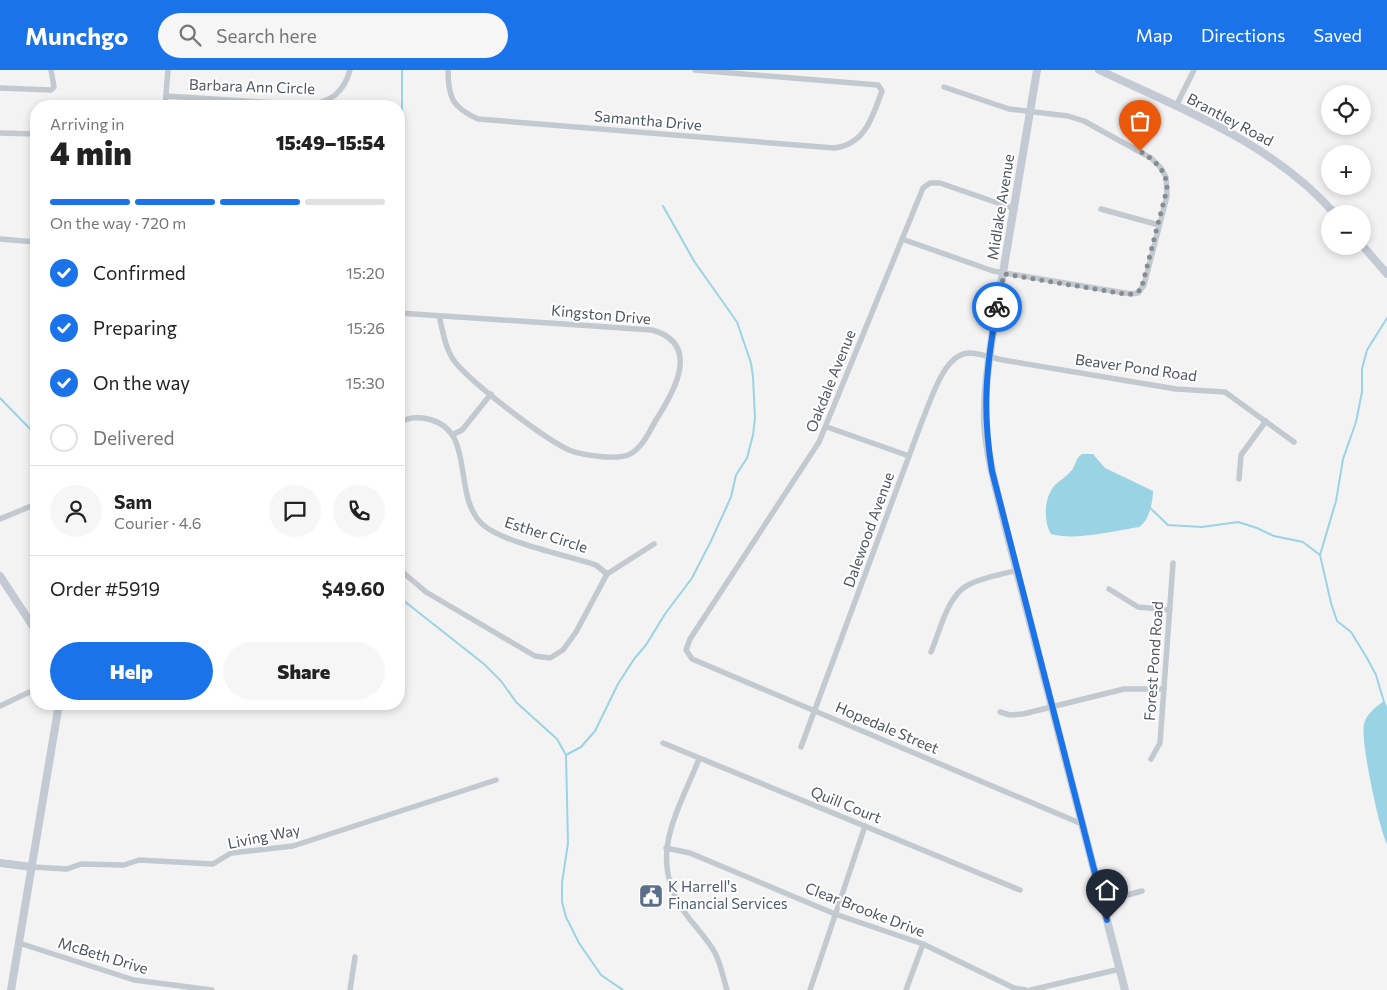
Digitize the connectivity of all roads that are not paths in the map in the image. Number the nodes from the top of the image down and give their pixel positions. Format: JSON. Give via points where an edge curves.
{"nodes":[{"id":1,"x":51,"y":70,"type":"edge"},
{"id":2,"x":168,"y":70,"type":"edge"},
{"id":3,"x":350,"y":70,"type":"edge"},
{"id":4,"x":448,"y":70,"type":"edge"},
{"id":5,"x":695,"y":70,"type":"edge"},
{"id":6,"x":1037,"y":70,"type":"edge"},
{"id":7,"x":1098,"y":70,"type":"edge"},
{"id":8,"x":1194,"y":70,"type":"edge"},
{"id":9,"x":760,"y":73,"type":"edge"},
{"id":10,"x":944,"y":87,"type":"dead end"},
{"id":11,"x":0,"y":88,"type":"edge"},
{"id":12,"x":166,"y":96,"type":"junction"},
{"id":13,"x":166,"y":100,"type":"edge"},
{"id":14,"x":229,"y":100,"type":"edge"},
{"id":15,"x":329,"y":100,"type":"edge"},
{"id":16,"x":1176,"y":106,"type":"junction"},
{"id":17,"x":1030,"y":113,"type":"junction"},
{"id":18,"x":0,"y":133,"type":"edge"},
{"id":19,"x":30,"y":134,"type":"edge"},
{"id":20,"x":1327,"y":205,"type":"edge"},
{"id":21,"x":1014,"y":209,"type":"junction"},
{"id":22,"x":1101,"y":209,"type":"dead end"},
{"id":23,"x":1159,"y":225,"type":"junction"},
{"id":24,"x":902,"y":238,"type":"junction"},
{"id":25,"x":0,"y":239,"type":"edge"},
{"id":26,"x":30,"y":242,"type":"edge"},
{"id":27,"x":1371,"y":255,"type":"edge"},
{"id":28,"x":1004,"y":274,"type":"junction"},
{"id":29,"x":1387,"y":274,"type":"edge"},
{"id":30,"x":405,"y":313,"type":"edge"},
{"id":31,"x":439,"y":316,"type":"junction"},
{"id":32,"x":989,"y":357,"type":"junction"},
{"id":33,"x":491,"y":394,"type":"junction"},
{"id":34,"x":405,"y":421,"type":"edge"},
{"id":35,"x":1266,"y":421,"type":"junction"},
{"id":36,"x":827,"y":427,"type":"junction"},
{"id":37,"x":454,"y":434,"type":"junction"},
{"id":38,"x":1294,"y":442,"type":"dead end"},
{"id":39,"x":909,"y":456,"type":"junction"},
{"id":40,"x":1239,"y":479,"type":"dead end"},
{"id":41,"x":30,"y":506,"type":"edge"},
{"id":42,"x":0,"y":519,"type":"edge"},
{"id":43,"x":654,"y":544,"type":"dead end"},
{"id":44,"x":1173,"y":563,"type":"dead end"},
{"id":45,"x":1017,"y":570,"type":"junction"},
{"id":46,"x":405,"y":574,"type":"edge"},
{"id":47,"x":607,"y":574,"type":"junction"},
{"id":48,"x":0,"y":576,"type":"edge"},
{"id":49,"x":1109,"y":589,"type":"dead end"},
{"id":50,"x":1170,"y":610,"type":"junction"},
{"id":51,"x":30,"y":623,"type":"edge"},
{"id":52,"x":686,"y":650,"type":"joint"},
{"id":53,"x":931,"y":652,"type":"dead end"},
{"id":54,"x":1164,"y":689,"type":"junction"},
{"id":55,"x":30,"y":692,"type":"edge"},
{"id":56,"x":0,"y":706,"type":"edge"},
{"id":57,"x":1052,"y":706,"type":"junction"},
{"id":58,"x":58,"y":710,"type":"edge"},
{"id":59,"x":816,"y":711,"type":"junction"},
{"id":60,"x":1000,"y":712,"type":"dead end"},
{"id":61,"x":663,"y":743,"type":"dead end"},
{"id":62,"x":801,"y":747,"type":"dead end"},
{"id":63,"x":699,"y":758,"type":"junction"},
{"id":64,"x":1152,"y":759,"type":"dead end"},
{"id":65,"x":496,"y":780,"type":"dead end"},
{"id":66,"x":1082,"y":824,"type":"junction"},
{"id":67,"x":865,"y":826,"type":"junction"},
{"id":68,"x":666,"y":848,"type":"junction"},
{"id":69,"x":0,"y":863,"type":"edge"},
{"id":70,"x":32,"y":867,"type":"junction"},
{"id":71,"x":1020,"y":890,"type":"dead end"},
{"id":72,"x":1142,"y":891,"type":"dead end"},
{"id":73,"x":1102,"y":902,"type":"junction"},
{"id":74,"x":835,"y":914,"type":"junction"},
{"id":75,"x":18,"y":943,"type":"junction"},
{"id":76,"x":923,"y":944,"type":"junction"},
{"id":77,"x":355,"y":956,"type":"dead end"},
{"id":78,"x":1120,"y":970,"type":"junction"},
{"id":79,"x":10,"y":990,"type":"edge"},
{"id":80,"x":212,"y":990,"type":"edge"},
{"id":81,"x":350,"y":990,"type":"edge"},
{"id":82,"x":727,"y":990,"type":"edge"},
{"id":83,"x":810,"y":990,"type":"edge"},
{"id":84,"x":906,"y":990,"type":"edge"},
{"id":85,"x":1026,"y":990,"type":"edge"},
{"id":86,"x":1031,"y":990,"type":"edge"},
{"id":87,"x":1125,"y":990,"type":"edge"}],
"edges":[{"from":1,"to":11,"type":"street","via":[[54,86],[51,90]]},
{"from":2,"to":12,"type":"street"},
{"from":3,"to":15,"type":"street","name":"Barbara Ann Circle","via":[[346,85]]},
{"from":4,"to":9,"type":"street","name":"Samantha Drive","via":[[448,91],[454,102],[463,113],[478,120],[834,148],[859,138],[869,124],[882,91],[878,85]]},
{"from":5,"to":9,"type":"street"},
{"from":6,"to":17,"type":"street","name":"Midlake Avenue"},
{"from":7,"to":16,"type":"street","name":"Brantley Road"},
{"from":8,"to":16,"type":"street"},
{"from":10,"to":17,"type":"street","via":[[1009,110]]},
{"from":12,"to":13,"type":"street"},
{"from":12,"to":14,"type":"street","name":"Barbara Ann Circle"},
{"from":16,"to":20,"type":"street","name":"Brantley Road","via":[[1271,157],[1307,184]]},
{"from":17,"to":21,"type":"street","name":"Midlake Avenue"},
{"from":17,"to":23,"type":"street","via":[[1075,118],[1151,158],[1163,171],[1167,182],[1167,196]]},
{"from":18,"to":19,"type":"street"},
{"from":21,"to":24,"type":"street","name":"Oakdale Avenue","via":[[940,183],[927,185],[920,193]]},
{"from":21,"to":28,"type":"street","name":"Midlake Avenue"},
{"from":22,"to":23,"type":"street"},
{"from":23,"to":28,"type":"street","via":[[1144,285],[1138,292],[1125,294]]},
{"from":24,"to":28,"type":"street"},
{"from":24,"to":36,"type":"street","name":"Oakdale Avenue"},
{"from":25,"to":26,"type":"street"},
{"from":27,"to":29,"type":"street"},
{"from":28,"to":32,"type":"street","name":"Midlake Avenue"},
{"from":30,"to":31,"type":"street","name":"Kingston Drive"},
{"from":31,"to":33,"type":"street","name":"Kingston Drive","via":[[450,354]]},
{"from":31,"to":33,"type":"street","name":"Kingston Drive","via":[[652,330],[662,333],[672,342],[680,360],[679,376],[662,411],[639,447],[625,456],[597,456],[569,450]]},
{"from":32,"to":35,"type":"street","name":"Beaver Pond Road","via":[[1176,388],[1216,390],[1237,399]]},
{"from":32,"to":39,"type":"street","name":"Dalewood Avenue","via":[[967,353],[951,362],[939,379]]},
{"from":32,"to":45,"type":"street","name":"Midlake Avenue","via":[[985,399],[987,440]]},
{"from":33,"to":37,"type":"street","via":[[462,430]]},
{"from":34,"to":37,"type":"street","via":[[428,419],[442,423]]},
{"from":35,"to":38,"type":"street","name":"Beaver Pond Road"},
{"from":35,"to":40,"type":"street","via":[[1240,455]]},
{"from":36,"to":39,"type":"street"},
{"from":36,"to":52,"type":"street","name":"Oakdale Avenue"},
{"from":37,"to":47,"type":"street","name":"Esther Circle","via":[[468,496],[482,524],[509,538],[596,565]]},
{"from":39,"to":59,"type":"street","name":"Dalewood Avenue"},
{"from":41,"to":42,"type":"street"},
{"from":43,"to":47,"type":"street"},
{"from":44,"to":50,"type":"street","name":"Forest Pond Road"},
{"from":45,"to":53,"type":"street","via":[[968,585],[957,594]]},
{"from":45,"to":57,"type":"street","name":"Midlake Avenue"},
{"from":46,"to":47,"type":"street","via":[[426,592],[543,658],[550,658],[563,650]]},
{"from":48,"to":51,"type":"street"},
{"from":49,"to":50,"type":"street","via":[[1138,607]]},
{"from":50,"to":54,"type":"street","name":"Forest Pond Road"},
{"from":52,"to":59,"type":"street","name":"Hopedale Street","via":[[692,660]]},
{"from":54,"to":57,"type":"street","via":[[1124,689]]},
{"from":54,"to":64,"type":"street","name":"Forest Pond Road","via":[[1160,743]]},
{"from":55,"to":56,"type":"street"},
{"from":57,"to":60,"type":"street","via":[[1015,715]]},
{"from":57,"to":66,"type":"street","name":"Midlake Avenue"},
{"from":58,"to":70,"type":"street"},
{"from":59,"to":62,"type":"street","name":"Dalewood Avenue"},
{"from":59,"to":66,"type":"street","name":"Hopedale Street"},
{"from":61,"to":63,"type":"street","name":"Quill Court"},
{"from":63,"to":67,"type":"street","name":"Quill Court"},
{"from":63,"to":68,"type":"street"},
{"from":65,"to":70,"type":"street","name":"Living Way","via":[[293,846],[231,853],[213,864],[139,860],[124,865],[81,864],[67,869]]},
{"from":66,"to":73,"type":"street","name":"Midlake Avenue"},
{"from":67,"to":71,"type":"street","name":"Quill Court"},
{"from":67,"to":74,"type":"street"},
{"from":68,"to":74,"type":"street","name":"Clear Brooke Drive","via":[[690,853]]},
{"from":68,"to":82,"type":"street","via":[[664,862],[670,885],[684,912],[716,955]]},
{"from":69,"to":70,"type":"street"},
{"from":70,"to":75,"type":"street"},
{"from":72,"to":73,"type":"street"},
{"from":73,"to":78,"type":"street","name":"Midlake Avenue"},
{"from":74,"to":76,"type":"street","name":"Clear Brooke Drive"},
{"from":74,"to":83,"type":"street"},
{"from":75,"to":79,"type":"street"},
{"from":75,"to":80,"type":"street","name":"McBeth Drive","via":[[134,980]]},
{"from":76,"to":84,"type":"street"},
{"from":76,"to":85,"type":"street","name":"Clear Brooke Drive","via":[[1014,988]]},
{"from":77,"to":81,"type":"street"},
{"from":78,"to":86,"type":"street"},
{"from":78,"to":87,"type":"street","name":"Midlake Avenue"}]}
